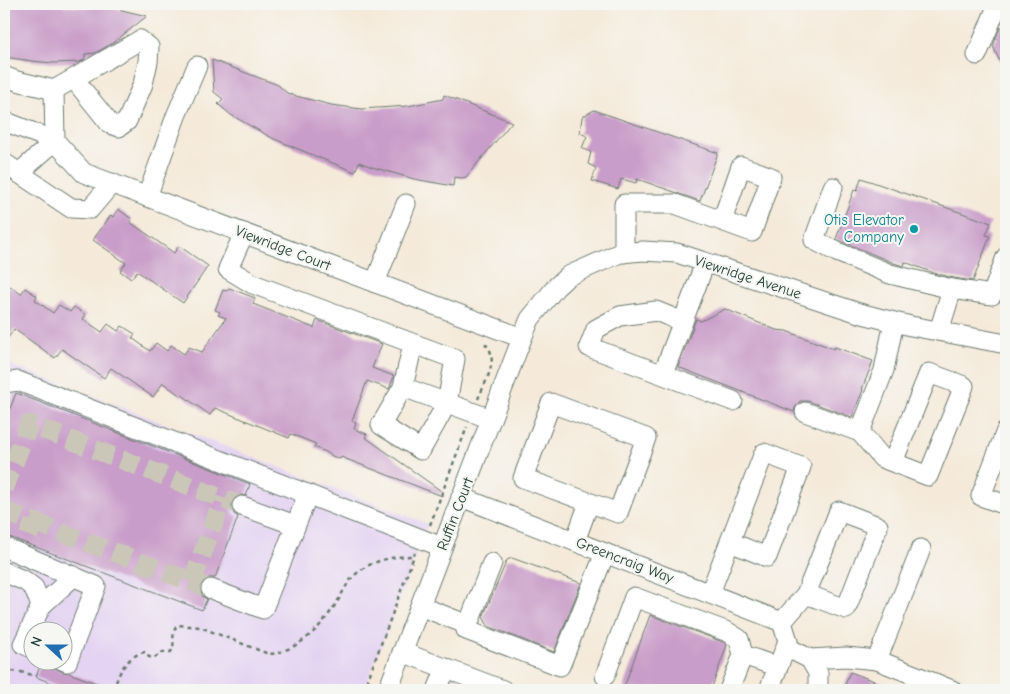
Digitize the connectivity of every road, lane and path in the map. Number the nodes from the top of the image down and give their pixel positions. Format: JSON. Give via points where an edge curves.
{"nodes":[{"id":1,"x":998,"y":4,"type":"edge"},
{"id":2,"x":977,"y":55,"type":"dead end"},
{"id":3,"x":197,"y":66,"type":"dead end"},
{"id":4,"x":4,"y":76,"type":"edge"},
{"id":5,"x":74,"y":78,"type":"junction"},
{"id":6,"x":54,"y":90,"type":"junction"},
{"id":7,"x":4,"y":121,"type":"edge"},
{"id":8,"x":55,"y":140,"type":"junction"},
{"id":9,"x":11,"y":168,"type":"edge"},
{"id":10,"x":112,"y":183,"type":"junction"},
{"id":11,"x":833,"y":187,"type":"dead end"},
{"id":12,"x":147,"y":196,"type":"junction"},
{"id":13,"x":406,"y":204,"type":"dead end"},
{"id":14,"x":722,"y":221,"type":"dead end"},
{"id":15,"x":244,"y":233,"type":"junction"},
{"id":16,"x":624,"y":253,"type":"junction"},
{"id":17,"x":1006,"y":257,"type":"edge"},
{"id":18,"x":705,"y":262,"type":"junction"},
{"id":19,"x":375,"y":282,"type":"junction"},
{"id":20,"x":952,"y":289,"type":"junction"},
{"id":21,"x":682,"y":322,"type":"junction"},
{"id":22,"x":894,"y":322,"type":"junction"},
{"id":23,"x":939,"y":331,"type":"junction"},
{"id":24,"x":522,"y":338,"type":"junction"},
{"id":25,"x":480,"y":341,"type":"dead end"},
{"id":26,"x":413,"y":344,"type":"junction"},
{"id":27,"x":1006,"y":344,"type":"edge"},
{"id":28,"x":663,"y":374,"type":"junction"},
{"id":29,"x":4,"y":383,"type":"edge"},
{"id":30,"x":403,"y":387,"type":"junction"},
{"id":31,"x":733,"y":401,"type":"dead end"},
{"id":32,"x":447,"y":403,"type":"junction"},
{"id":33,"x":472,"y":412,"type":"junction"},
{"id":34,"x":805,"y":412,"type":"dead end"},
{"id":35,"x":491,"y":419,"type":"junction"},
{"id":36,"x":1006,"y":431,"type":"edge"},
{"id":37,"x":860,"y":432,"type":"junction"},
{"id":38,"x":893,"y":462,"type":"junction"},
{"id":39,"x":308,"y":494,"type":"junction"},
{"id":40,"x":461,"y":497,"type":"junction"},
{"id":41,"x":589,"y":503,"type":"junction"},
{"id":42,"x":1006,"y":505,"type":"edge"},
{"id":43,"x":242,"y":506,"type":"tunnel mouth"},
{"id":44,"x":296,"y":526,"type":"junction"},
{"id":45,"x":421,"y":538,"type":"junction"},
{"id":46,"x":575,"y":541,"type":"junction"},
{"id":47,"x":730,"y":542,"type":"junction"},
{"id":48,"x":4,"y":547,"type":"edge"},
{"id":49,"x":442,"y":547,"type":"junction"},
{"id":50,"x":921,"y":549,"type":"dead end"},
{"id":51,"x":605,"y":553,"type":"junction"},
{"id":52,"x":22,"y":554,"type":"junction"},
{"id":53,"x":492,"y":563,"type":"dead end"},
{"id":54,"x":9,"y":574,"type":"edge"},
{"id":55,"x":74,"y":576,"type":"junction"},
{"id":56,"x":210,"y":589,"type":"tunnel mouth"},
{"id":57,"x":710,"y":593,"type":"junction"},
{"id":58,"x":806,"y":594,"type":"junction"},
{"id":59,"x":41,"y":606,"type":"junction"},
{"id":60,"x":420,"y":606,"type":"junction"},
{"id":61,"x":33,"y":622,"type":"edge"},
{"id":62,"x":468,"y":624,"type":"junction"},
{"id":63,"x":784,"y":625,"type":"junction"},
{"id":64,"x":786,"y":647,"type":"junction"},
{"id":65,"x":72,"y":649,"type":"edge"},
{"id":66,"x":402,"y":652,"type":"junction"},
{"id":67,"x":743,"y":655,"type":"junction"},
{"id":68,"x":810,"y":659,"type":"junction"},
{"id":69,"x":877,"y":660,"type":"junction"},
{"id":70,"x":778,"y":667,"type":"junction"},
{"id":71,"x":446,"y":668,"type":"junction"},
{"id":72,"x":4,"y":670,"type":"edge"},
{"id":73,"x":36,"y":676,"type":"dead end"},
{"id":74,"x":605,"y":676,"type":"dead end"},
{"id":75,"x":367,"y":690,"type":"edge"},
{"id":76,"x":388,"y":690,"type":"edge"},
{"id":77,"x":437,"y":690,"type":"edge"},
{"id":78,"x":503,"y":690,"type":"edge"},
{"id":79,"x":730,"y":690,"type":"edge"},
{"id":80,"x":769,"y":690,"type":"edge"},
{"id":81,"x":818,"y":690,"type":"edge"},
{"id":82,"x":952,"y":690,"type":"edge"}],
"edges":[{"from":1,"to":2,"type":"street"},
{"from":3,"to":12,"type":"street"},
{"from":4,"to":6,"type":"street"},
{"from":5,"to":5,"type":"street","via":[[140,40],[149,47],[143,84],[127,121],[119,127],[110,124]]},
{"from":5,"to":6,"type":"street"},
{"from":6,"to":8,"type":"street"},
{"from":7,"to":8,"type":"street"},
{"from":8,"to":9,"type":"street"},
{"from":8,"to":10,"type":"street","name":"Viewridge Court","via":[[84,173]]},
{"from":9,"to":10,"type":"street","via":[[71,208],[90,209]]},
{"from":10,"to":12,"type":"street","name":"Viewridge Court"},
{"from":11,"to":20,"type":"street","via":[[814,240],[890,274]]},
{"from":12,"to":15,"type":"street","name":"Viewridge Court"},
{"from":13,"to":19,"type":"street"},
{"from":14,"to":16,"type":"street","via":[[675,204],[624,204]]},
{"from":15,"to":19,"type":"street","name":"Viewridge Court"},
{"from":15,"to":26,"type":"street","via":[[228,269],[253,284]]},
{"from":16,"to":18,"type":"street","name":"Viewridge Avenue","via":[[677,253]]},
{"from":16,"to":24,"type":"street","name":"Viewridge Avenue","via":[[568,276],[530,319]]},
{"from":17,"to":20,"type":"street","via":[[992,295]]},
{"from":18,"to":21,"type":"street"},
{"from":18,"to":22,"type":"street","name":"Viewridge Avenue"},
{"from":19,"to":24,"type":"street","name":"Viewridge Court"},
{"from":20,"to":23,"type":"street"},
{"from":21,"to":28,"type":"street"},
{"from":21,"to":28,"type":"street","via":[[656,311],[620,316],[596,329],[588,347]]},
{"from":22,"to":23,"type":"street","name":"Viewridge Avenue"},
{"from":22,"to":37,"type":"street","via":[[884,370]]},
{"from":23,"to":27,"type":"street","name":"Viewridge Avenue"},
{"from":24,"to":35,"type":"street","name":"Ruffin Court"},
{"from":25,"to":33,"type":"path","via":[[490,350],[491,368]]},
{"from":26,"to":30,"type":"street"},
{"from":26,"to":32,"type":"street","via":[[455,360]]},
{"from":28,"to":31,"type":"street"},
{"from":29,"to":39,"type":"street","via":[[18,381]]},
{"from":30,"to":32,"type":"street"},
{"from":30,"to":32,"type":"street","via":[[381,425],[420,450]]},
{"from":32,"to":33,"type":"street"},
{"from":33,"to":35,"type":"street"},
{"from":33,"to":45,"type":"path","via":[[429,526]]},
{"from":34,"to":37,"type":"street"},
{"from":35,"to":40,"type":"street","name":"Ruffin Court"},
{"from":36,"to":42,"type":"street","via":[[981,496]]},
{"from":37,"to":38,"type":"street","via":[[882,458]]},
{"from":38,"to":38,"type":"street","via":[[928,476],[964,386],[929,373]]},
{"from":39,"to":44,"type":"street"},
{"from":39,"to":45,"type":"street"},
{"from":40,"to":46,"type":"street","name":"Greencraig Way"},
{"from":40,"to":49,"type":"street","name":"Ruffin Court"},
{"from":41,"to":41,"type":"street","via":[[618,513],[646,438],[551,403],[523,478]]},
{"from":41,"to":46,"type":"street"},
{"from":43,"to":44,"type":"street"},
{"from":44,"to":56,"type":"street","via":[[263,609]]},
{"from":45,"to":49,"type":"street"},
{"from":45,"to":75,"type":"path","via":[[368,679]]},
{"from":46,"to":51,"type":"street","name":"Greencraig Way"},
{"from":47,"to":47,"type":"street","via":[[764,453],[801,467],[767,556]]},
{"from":47,"to":57,"type":"street"},
{"from":48,"to":52,"type":"street"},
{"from":49,"to":60,"type":"street","name":"Ruffin Court"},
{"from":50,"to":69,"type":"street"},
{"from":51,"to":57,"type":"street","name":"Greencraig Way"},
{"from":51,"to":62,"type":"street","via":[[560,666],[466,630]]},
{"from":52,"to":54,"type":"street"},
{"from":52,"to":55,"type":"street"},
{"from":53,"to":62,"type":"street"},
{"from":54,"to":59,"type":"street","via":[[34,588]]},
{"from":55,"to":59,"type":"street"},
{"from":55,"to":65,"type":"street","via":[[96,586]]},
{"from":57,"to":63,"type":"street","name":"Greencraig Way"},
{"from":58,"to":58,"type":"street","via":[[838,511],[878,526],[846,610]]},
{"from":58,"to":63,"type":"street"},
{"from":59,"to":61,"type":"street"},
{"from":60,"to":62,"type":"street"},
{"from":60,"to":66,"type":"street","name":"Ruffin Court"},
{"from":63,"to":64,"type":"street","via":[[788,641]]},
{"from":64,"to":68,"type":"street"},
{"from":64,"to":70,"type":"street"},
{"from":66,"to":71,"type":"street"},
{"from":66,"to":76,"type":"street","name":"Ruffin Court"},
{"from":67,"to":70,"type":"street"},
{"from":67,"to":74,"type":"street","via":[[738,640],[728,632],[634,597]]},
{"from":67,"to":79,"type":"street"},
{"from":68,"to":69,"type":"street"},
{"from":68,"to":81,"type":"street","via":[[818,673]]},
{"from":69,"to":82,"type":"street"},
{"from":70,"to":80,"type":"street"},
{"from":71,"to":77,"type":"street"},
{"from":71,"to":78,"type":"street"},
{"from":72,"to":73,"type":"path"}]}
